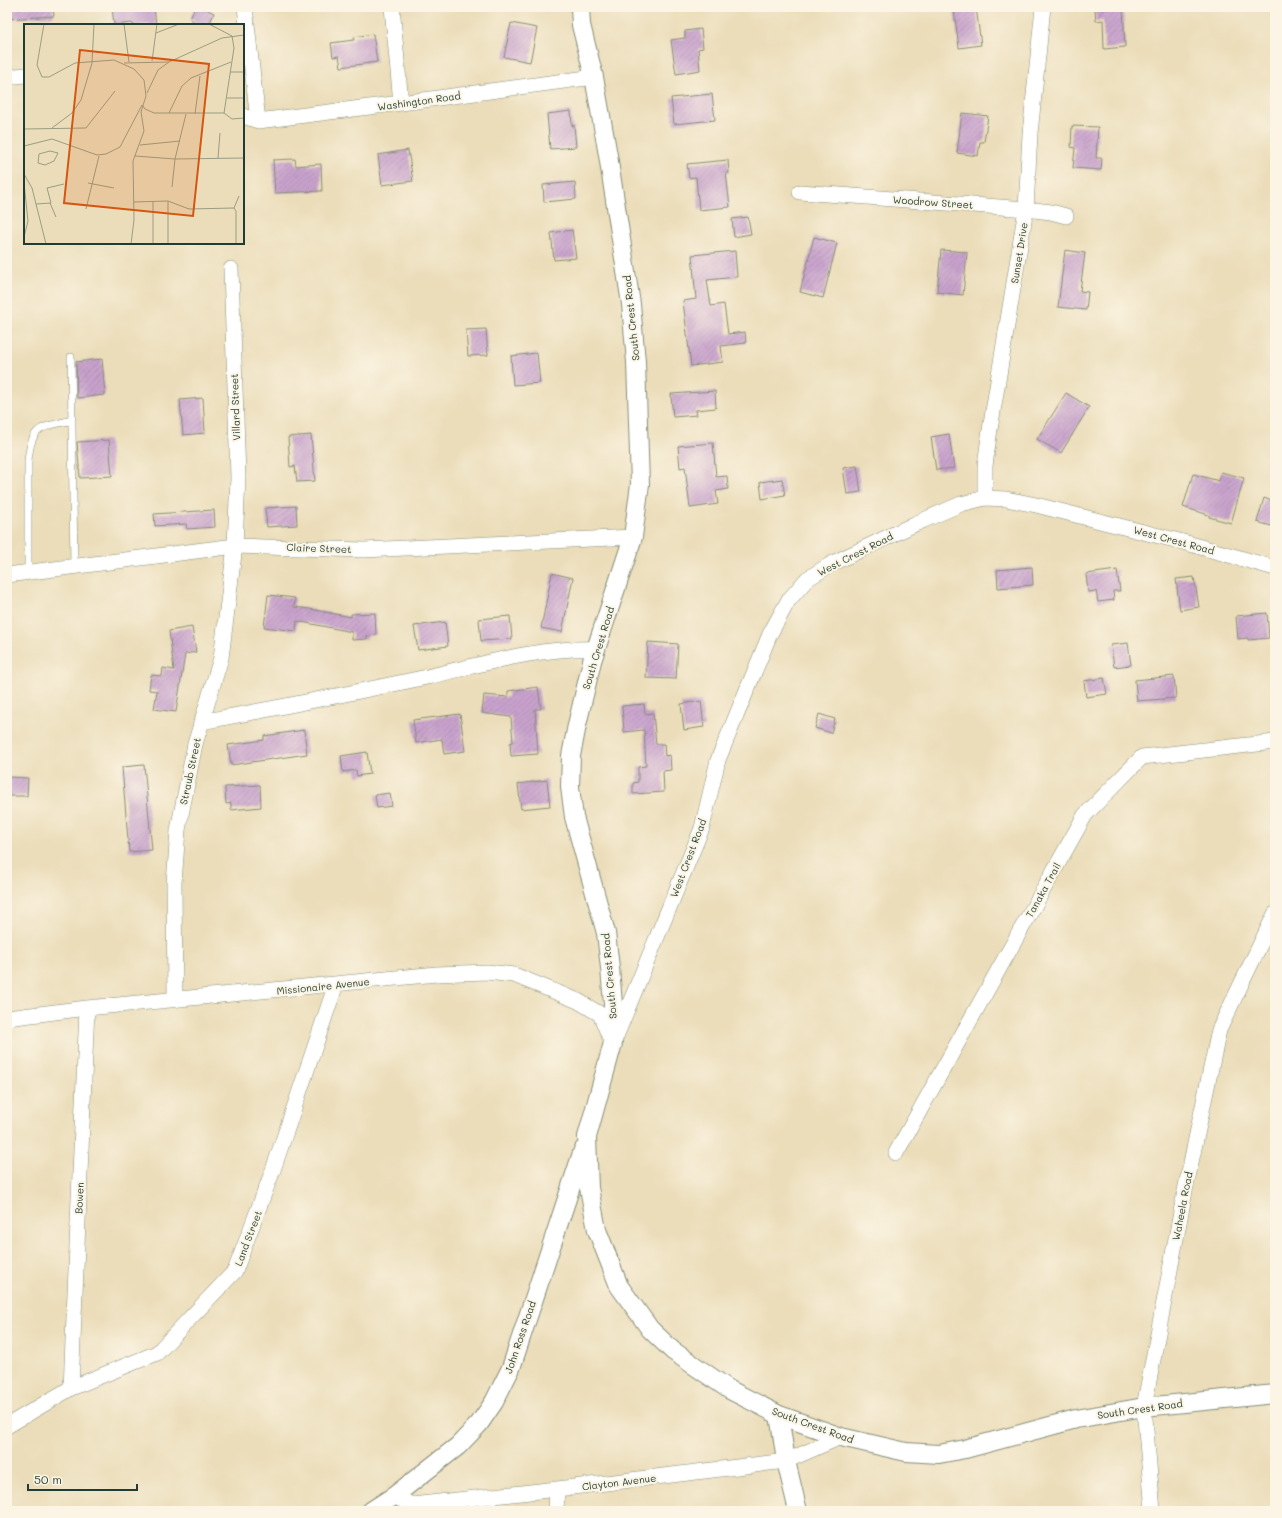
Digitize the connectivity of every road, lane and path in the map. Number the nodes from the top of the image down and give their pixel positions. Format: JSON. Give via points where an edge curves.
{"nodes":[{"id":1,"x":245,"y":7,"type":"edge"},
{"id":2,"x":392,"y":7,"type":"edge"},
{"id":3,"x":580,"y":7,"type":"edge"},
{"id":4,"x":1043,"y":7,"type":"edge"},
{"id":5,"x":24,"y":75,"type":"edge"},
{"id":6,"x":7,"y":77,"type":"edge"},
{"id":7,"x":594,"y":77,"type":"junction"},
{"id":8,"x":401,"y":103,"type":"junction"},
{"id":9,"x":244,"y":116,"type":"edge"},
{"id":10,"x":258,"y":121,"type":"junction"},
{"id":11,"x":800,"y":192,"type":"dead end"},
{"id":12,"x":1026,"y":209,"type":"junction"},
{"id":13,"x":1066,"y":216,"type":"dead end"},
{"id":14,"x":231,"y":269,"type":"dead end"},
{"id":15,"x":71,"y":357,"type":"dead end"},
{"id":16,"x":72,"y":420,"type":"junction"},
{"id":17,"x":985,"y":498,"type":"junction"},
{"id":18,"x":634,"y":537,"type":"junction"},
{"id":19,"x":235,"y":546,"type":"junction"},
{"id":20,"x":74,"y":566,"type":"junction"},
{"id":21,"x":1275,"y":568,"type":"edge"},
{"id":22,"x":28,"y":572,"type":"junction"},
{"id":23,"x":7,"y":575,"type":"edge"},
{"id":24,"x":596,"y":649,"type":"junction"},
{"id":25,"x":201,"y":722,"type":"junction"},
{"id":26,"x":1275,"y":742,"type":"edge"},
{"id":27,"x":1275,"y":914,"type":"edge"},
{"id":28,"x":336,"y":984,"type":"junction"},
{"id":29,"x":175,"y":1000,"type":"junction"},
{"id":30,"x":87,"y":1008,"type":"junction"},
{"id":31,"x":7,"y":1018,"type":"edge"},
{"id":32,"x":613,"y":1044,"type":"junction"},
{"id":33,"x":587,"y":1137,"type":"junction"},
{"id":34,"x":896,"y":1153,"type":"dead end"},
{"id":35,"x":71,"y":1388,"type":"junction"},
{"id":36,"x":1275,"y":1394,"type":"edge"},
{"id":37,"x":1144,"y":1407,"type":"junction"},
{"id":38,"x":779,"y":1415,"type":"junction"},
{"id":39,"x":7,"y":1426,"type":"edge"},
{"id":40,"x":842,"y":1437,"type":"junction"},
{"id":41,"x":786,"y":1461,"type":"junction"},
{"id":42,"x":557,"y":1489,"type":"junction"},
{"id":43,"x":394,"y":1496,"type":"junction"},
{"id":44,"x":372,"y":1511,"type":"edge"},
{"id":45,"x":556,"y":1511,"type":"edge"},
{"id":46,"x":798,"y":1511,"type":"edge"},
{"id":47,"x":1153,"y":1511,"type":"edge"}],
"edges":[{"from":1,"to":10,"type":"street"},
{"from":2,"to":8,"type":"street"},
{"from":3,"to":7,"type":"street","name":"South Crest Road","via":[[581,25]]},
{"from":4,"to":12,"type":"street","name":"Sunset Drive","via":[[1030,134]]},
{"from":5,"to":6,"type":"street"},
{"from":7,"to":8,"type":"street","name":"Washington Road"},
{"from":7,"to":18,"type":"street","name":"South Crest Road","via":[[631,304],[640,484]]},
{"from":8,"to":10,"type":"street","name":"Washington Road"},
{"from":9,"to":10,"type":"street","name":"Washington Road"},
{"from":11,"to":12,"type":"street","name":"Woodrow Street"},
{"from":12,"to":13,"type":"street","name":"Woodrow Street"},
{"from":12,"to":17,"type":"street","name":"Sunset Drive","via":[[984,466]]},
{"from":14,"to":19,"type":"street","name":"Villard Street","via":[[238,477]]},
{"from":15,"to":16,"type":"lane"},
{"from":16,"to":20,"type":"lane"},
{"from":16,"to":22,"type":"lane","via":[[44,427],[35,433],[30,442]]},
{"from":17,"to":21,"type":"street","name":"West Crest Road","via":[[1036,505]]},
{"from":17,"to":32,"type":"street","name":"West Crest Road","via":[[961,504],[833,563],[807,579],[788,601],[770,634],[718,760],[702,828]]},
{"from":18,"to":19,"type":"street","name":"Claire Street","via":[[364,550]]},
{"from":18,"to":24,"type":"street","name":"South Crest Road"},
{"from":19,"to":20,"type":"street","name":"Claire Street"},
{"from":19,"to":25,"type":"street","name":"Straub Street","via":[[220,658]]},
{"from":20,"to":22,"type":"street","name":"Claire Street"},
{"from":22,"to":23,"type":"street","name":"Claire Street"},
{"from":24,"to":25,"type":"street","via":[[570,648],[499,660],[316,701]]},
{"from":24,"to":32,"type":"street","name":"South Crest Road","via":[[571,756],[570,787],[574,817],[606,932],[613,1004]]},
{"from":25,"to":29,"type":"street","name":"Straub Street","via":[[178,830],[174,883]]},
{"from":26,"to":34,"type":"street","name":"Tanaka Trail","via":[[1142,757],[1085,815]]},
{"from":27,"to":37,"type":"street","name":"Waheela Road","via":[[1219,1030]]},
{"from":28,"to":29,"type":"street","name":"Missionaire Avenue"},
{"from":28,"to":32,"type":"street","name":"Missionaire Avenue","via":[[437,974],[487,972],[514,975],[578,1001],[600,1014]]},
{"from":28,"to":35,"type":"street","name":"Land Street","via":[[273,1170],[235,1271],[157,1353]]},
{"from":29,"to":30,"type":"street","name":"Missionaire Avenue"},
{"from":30,"to":31,"type":"street","name":"Missionaire Avenue"},
{"from":30,"to":35,"type":"street","name":"Bowen"},
{"from":32,"to":33,"type":"street","name":"South Crest Road"},
{"from":33,"to":38,"type":"street","name":"South Crest Road","via":[[588,1188],[597,1230],[619,1286],[632,1306],[650,1329],[673,1351],[730,1390]]},
{"from":33,"to":43,"type":"street","name":"John Ross Road","via":[[511,1368],[494,1402],[479,1424],[458,1446]]},
{"from":35,"to":39,"type":"street","name":"Land Street"},
{"from":36,"to":37,"type":"street","name":"South Crest Road"},
{"from":37,"to":40,"type":"street","name":"South Crest Road","via":[[1076,1419],[972,1448],[939,1454],[906,1452]]},
{"from":37,"to":47,"type":"street","name":"Waheela Road"},
{"from":38,"to":40,"type":"street","name":"South Crest Road"},
{"from":38,"to":41,"type":"street"},
{"from":40,"to":41,"type":"street","name":"Clayton Avenue"},
{"from":41,"to":42,"type":"street","name":"Clayton Avenue"},
{"from":41,"to":46,"type":"street"},
{"from":42,"to":43,"type":"street","name":"Clayton Avenue","via":[[412,1505]]},
{"from":42,"to":45,"type":"street"},
{"from":43,"to":44,"type":"street","name":"John Ross Road"}]}
